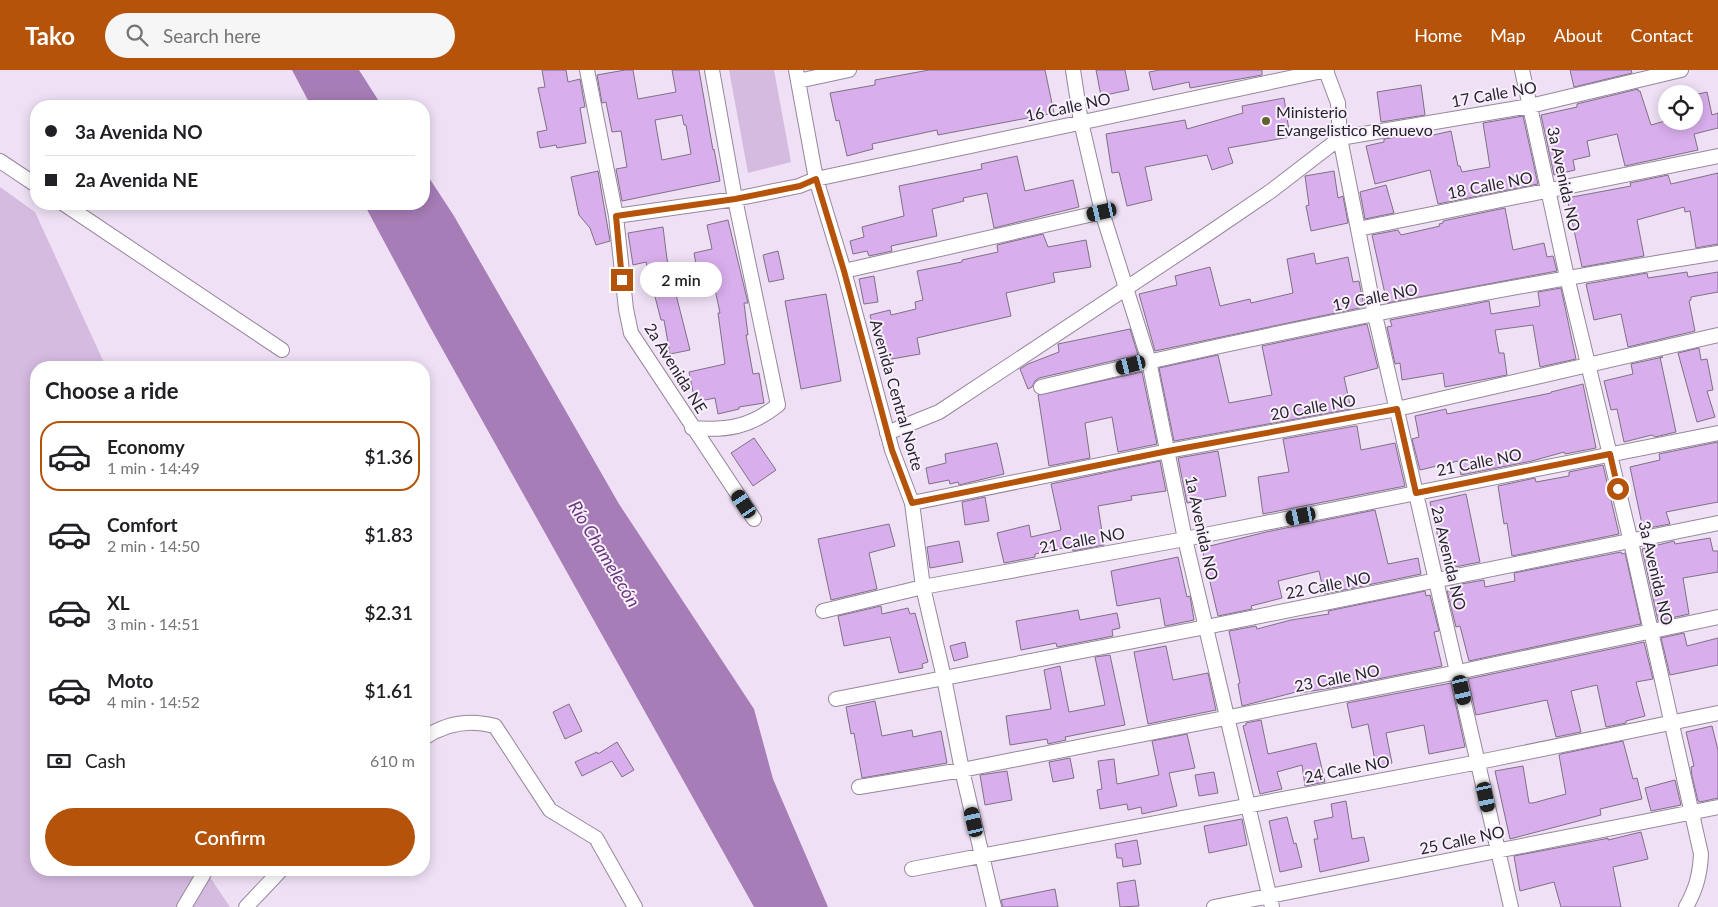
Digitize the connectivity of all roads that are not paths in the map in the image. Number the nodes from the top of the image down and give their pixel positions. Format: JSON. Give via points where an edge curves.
{"nodes":[{"id":1,"x":587,"y":70,"type":"edge"},
{"id":2,"x":712,"y":70,"type":"edge"},
{"id":3,"x":849,"y":70,"type":"edge"},
{"id":4,"x":1072,"y":70,"type":"edge"},
{"id":5,"x":1522,"y":70,"type":"edge"},
{"id":6,"x":1681,"y":70,"type":"edge"},
{"id":7,"x":1327,"y":71,"type":"edge"},
{"id":8,"x":797,"y":75,"type":"edge"},
{"id":9,"x":1530,"y":106,"type":"junction"},
{"id":10,"x":1081,"y":122,"type":"junction"},
{"id":11,"x":1340,"y":138,"type":"junction"},
{"id":12,"x":1718,"y":156,"type":"edge"},
{"id":13,"x":0,"y":161,"type":"edge"},
{"id":14,"x":816,"y":179,"type":"junction"},
{"id":15,"x":30,"y":182,"type":"edge"},
{"id":16,"x":1550,"y":190,"type":"junction"},
{"id":17,"x":735,"y":199,"type":"junction"},
{"id":18,"x":73,"y":210,"type":"edge"},
{"id":19,"x":1102,"y":212,"type":"junction"},
{"id":20,"x":616,"y":216,"type":"junction"},
{"id":21,"x":1358,"y":229,"type":"junction"},
{"id":22,"x":1718,"y":253,"type":"edge"},
{"id":23,"x":844,"y":271,"type":"junction"},
{"id":24,"x":1567,"y":276,"type":"junction"},
{"id":25,"x":1127,"y":288,"type":"junction"},
{"id":26,"x":1375,"y":315,"type":"junction"},
{"id":27,"x":1718,"y":335,"type":"edge"},
{"id":28,"x":282,"y":350,"type":"dead end"},
{"id":29,"x":1149,"y":361,"type":"junction"},
{"id":30,"x":1589,"y":366,"type":"junction"},
{"id":31,"x":1041,"y":387,"type":"dead end"},
{"id":32,"x":1397,"y":409,"type":"junction"},
{"id":33,"x":692,"y":428,"type":"junction"},
{"id":34,"x":887,"y":433,"type":"junction"},
{"id":35,"x":1718,"y":433,"type":"edge"},
{"id":36,"x":1168,"y":451,"type":"junction"},
{"id":37,"x":1610,"y":454,"type":"junction"},
{"id":38,"x":1416,"y":493,"type":"junction"},
{"id":39,"x":912,"y":503,"type":"junction"},
{"id":40,"x":754,"y":520,"type":"dead end"},
{"id":41,"x":1718,"y":523,"type":"edge"},
{"id":42,"x":1185,"y":539,"type":"junction"},
{"id":43,"x":1631,"y":542,"type":"junction"},
{"id":44,"x":1437,"y":581,"type":"junction"},
{"id":45,"x":923,"y":587,"type":"junction"},
{"id":46,"x":823,"y":611,"type":"dead end"},
{"id":47,"x":1718,"y":617,"type":"edge"},
{"id":48,"x":1206,"y":627,"type":"junction"},
{"id":49,"x":1651,"y":631,"type":"junction"},
{"id":50,"x":1458,"y":672,"type":"junction"},
{"id":51,"x":944,"y":678,"type":"junction"},
{"id":52,"x":836,"y":699,"type":"dead end"},
{"id":53,"x":1718,"y":713,"type":"edge"},
{"id":54,"x":1227,"y":717,"type":"junction"},
{"id":55,"x":1671,"y":722,"type":"junction"},
{"id":56,"x":430,"y":734,"type":"edge"},
{"id":57,"x":1479,"y":762,"type":"junction"},
{"id":58,"x":962,"y":770,"type":"junction"},
{"id":59,"x":859,"y":787,"type":"dead end"},
{"id":60,"x":1248,"y":806,"type":"junction"},
{"id":61,"x":1718,"y":807,"type":"edge"},
{"id":62,"x":1692,"y":812,"type":"junction"},
{"id":63,"x":1498,"y":850,"type":"junction"},
{"id":64,"x":982,"y":856,"type":"junction"},
{"id":65,"x":912,"y":869,"type":"dead end"},
{"id":66,"x":202,"y":876,"type":"edge"},
{"id":67,"x":275,"y":876,"type":"edge"},
{"id":68,"x":1271,"y":902,"type":"edge"},
{"id":69,"x":184,"y":907,"type":"edge"},
{"id":70,"x":246,"y":907,"type":"edge"},
{"id":71,"x":635,"y":907,"type":"edge"},
{"id":72,"x":994,"y":907,"type":"edge"},
{"id":73,"x":1214,"y":907,"type":"edge"},
{"id":74,"x":1511,"y":907,"type":"edge"},
{"id":75,"x":1686,"y":907,"type":"edge"}],
"edges":[{"from":1,"to":20,"type":"street","name":"2a Avenida NE"},
{"from":2,"to":17,"type":"street"},
{"from":3,"to":8,"type":"street"},
{"from":4,"to":10,"type":"street","name":"1a Avenida NO"},
{"from":5,"to":9,"type":"street","name":"3a Avenida NO"},
{"from":6,"to":9,"type":"street","name":"17 Calle NO"},
{"from":7,"to":10,"type":"street","name":"16 Calle NO"},
{"from":7,"to":11,"type":"street","name":"2a Avenida NO","via":[[1338,103]]},
{"from":8,"to":14,"type":"street","name":"Avenida Central Norte"},
{"from":9,"to":11,"type":"street","name":"17 Calle NO"},
{"from":9,"to":16,"type":"street","name":"3a Avenida NO"},
{"from":10,"to":14,"type":"street","name":"16 Calle NO"},
{"from":10,"to":19,"type":"street","name":"1a Avenida NO"},
{"from":11,"to":21,"type":"street","name":"2a Avenida NO"},
{"from":11,"to":25,"type":"street","via":[[1271,191]]},
{"from":12,"to":16,"type":"street","name":"18 Calle NO"},
{"from":13,"to":15,"type":"street"},
{"from":14,"to":17,"type":"street","name":"16 Calle NO","via":[[800,186]]},
{"from":14,"to":23,"type":"street","name":"Avenida Central Norte"},
{"from":16,"to":21,"type":"street","name":"18 Calle NO"},
{"from":16,"to":24,"type":"street","name":"3a Avenida NO"},
{"from":17,"to":20,"type":"street","name":"16 Calle NO"},
{"from":17,"to":33,"type":"street","via":[[778,405],[763,417],[740,426],[716,430]]},
{"from":18,"to":28,"type":"street"},
{"from":19,"to":23,"type":"street"},
{"from":19,"to":25,"type":"street","name":"1a Avenida NO"},
{"from":20,"to":33,"type":"street","name":"2a Avenida NE","via":[[624,299],[631,333]]},
{"from":21,"to":26,"type":"street","name":"2a Avenida NO"},
{"from":22,"to":24,"type":"street","name":"19 Calle NO"},
{"from":23,"to":34,"type":"street","name":"Avenida Central Norte"},
{"from":24,"to":26,"type":"street","name":"19 Calle NO"},
{"from":24,"to":30,"type":"street","name":"3a Avenida NO"},
{"from":25,"to":29,"type":"street","name":"1a Avenida NO"},
{"from":25,"to":34,"type":"street","via":[[939,412]]},
{"from":26,"to":29,"type":"street","name":"19 Calle NO"},
{"from":26,"to":32,"type":"street","name":"2a Avenida NO"},
{"from":27,"to":30,"type":"street","name":"20 Calle NO"},
{"from":29,"to":31,"type":"street","name":"19 Calle NO"},
{"from":29,"to":36,"type":"street","name":"1a Avenida NO"},
{"from":30,"to":32,"type":"street","name":"20 Calle NO"},
{"from":30,"to":37,"type":"street","name":"3a Avenida NO"},
{"from":32,"to":36,"type":"street","name":"20 Calle NO"},
{"from":32,"to":38,"type":"street","name":"2a Avenida NO"},
{"from":33,"to":40,"type":"street","name":"2a Avenida NE"},
{"from":34,"to":39,"type":"street","name":"Avenida Central Norte"},
{"from":35,"to":37,"type":"street","name":"21 Calle NO"},
{"from":36,"to":39,"type":"street","name":"20 Calle NO"},
{"from":36,"to":42,"type":"street","name":"1a Avenida NO"},
{"from":37,"to":38,"type":"street","name":"21 Calle NO"},
{"from":37,"to":43,"type":"street","name":"3a Avenida NO"},
{"from":38,"to":42,"type":"street","name":"21 Calle NO"},
{"from":38,"to":44,"type":"street","name":"2a Avenida NO"},
{"from":39,"to":45,"type":"street","name":"Avenida Central Norte"},
{"from":41,"to":43,"type":"street","name":"22 Calle NO"},
{"from":42,"to":45,"type":"street","name":"21 Calle NO"},
{"from":42,"to":48,"type":"street","name":"1a Avenida NO"},
{"from":43,"to":44,"type":"street","name":"22 Calle NO"},
{"from":43,"to":49,"type":"street","name":"3a Avenida NO"},
{"from":44,"to":48,"type":"street","name":"22 Calle NO"},
{"from":44,"to":50,"type":"street","name":"2a Avenida NO"},
{"from":45,"to":46,"type":"street","name":"21 Calle NO"},
{"from":45,"to":51,"type":"street","name":"Avenida Central Norte"},
{"from":47,"to":49,"type":"street","name":"23 Calle NO"},
{"from":48,"to":51,"type":"street","name":"22 Calle NO"},
{"from":48,"to":54,"type":"street","name":"1a Avenida NO"},
{"from":49,"to":50,"type":"street","name":"23 Calle NO"},
{"from":49,"to":55,"type":"street","name":"3a Avenida NO"},
{"from":50,"to":54,"type":"street","name":"23 Calle NO"},
{"from":50,"to":57,"type":"street","name":"2a Avenida NO"},
{"from":51,"to":52,"type":"street","name":"22 Calle NO"},
{"from":51,"to":58,"type":"street","name":"Avenida Central Norte"},
{"from":53,"to":55,"type":"street","name":"24 Calle NO"},
{"from":54,"to":58,"type":"street","name":"23 Calle NO"},
{"from":54,"to":60,"type":"street","name":"1a Avenida NO"},
{"from":55,"to":57,"type":"street","name":"24 Calle NO"},
{"from":55,"to":62,"type":"street","name":"3a Avenida NO"},
{"from":56,"to":71,"type":"street","via":[[439,728],[466,721],[495,726],[550,810],[596,838]]},
{"from":57,"to":60,"type":"street","name":"24 Calle NO"},
{"from":57,"to":63,"type":"street","name":"2a Avenida NO"},
{"from":58,"to":59,"type":"street","name":"23 Calle NO"},
{"from":58,"to":64,"type":"street","name":"Avenida Central Norte"},
{"from":60,"to":64,"type":"street","name":"24 Calle NO"},
{"from":60,"to":68,"type":"street","name":"1a Avenida NO"},
{"from":61,"to":62,"type":"street","name":"25 Calle NO"},
{"from":62,"to":63,"type":"street","name":"25 Calle NO"},
{"from":62,"to":75,"type":"street","name":"3a Avenida NO","via":[[1701,854],[1699,877]]},
{"from":63,"to":68,"type":"street","name":"25 Calle NO"},
{"from":63,"to":74,"type":"street","name":"2a Avenida NO"},
{"from":64,"to":65,"type":"street","name":"24 Calle NO"},
{"from":64,"to":72,"type":"street","name":"Avenida Central Norte"},
{"from":66,"to":69,"type":"street"},
{"from":67,"to":70,"type":"street"},
{"from":68,"to":73,"type":"street","name":"25 Calle NO"}]}
